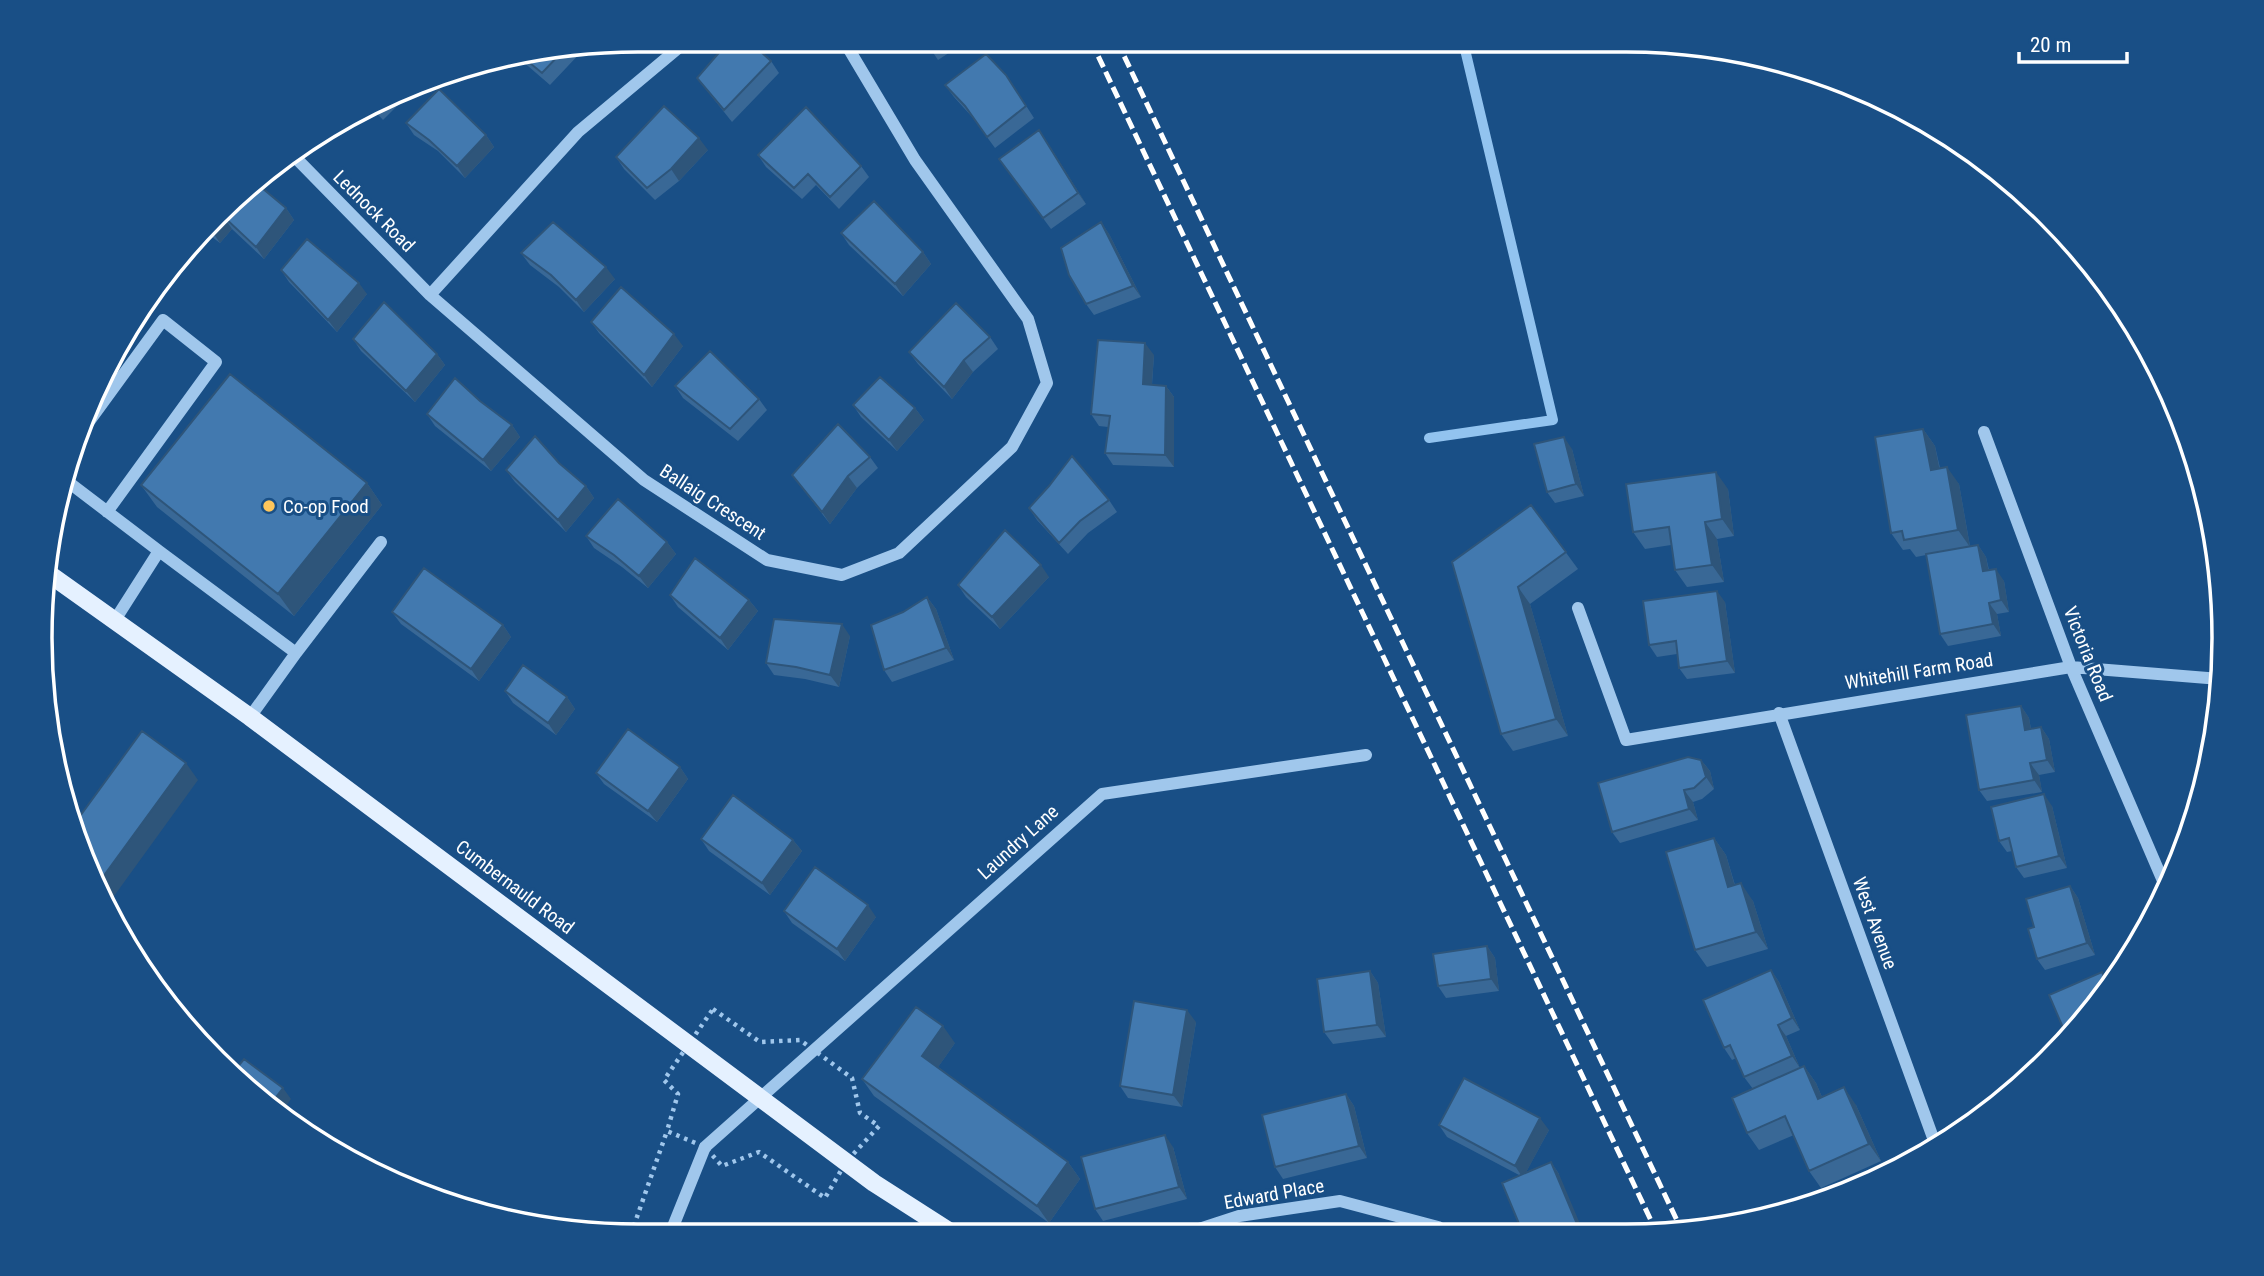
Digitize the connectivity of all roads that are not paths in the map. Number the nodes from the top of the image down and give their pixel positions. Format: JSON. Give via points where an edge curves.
{"nodes":[{"id":1,"x":674,"y":52,"type":"edge"},
{"id":2,"x":851,"y":52,"type":"edge"},
{"id":3,"x":299,"y":161,"type":"edge"},
{"id":4,"x":430,"y":295,"type":"junction"},
{"id":5,"x":101,"y":405,"type":"edge"},
{"id":6,"x":1984,"y":432,"type":"dead end"},
{"id":7,"x":72,"y":485,"type":"edge"},
{"id":8,"x":107,"y":512,"type":"junction"},
{"id":9,"x":382,"y":542,"type":"dead end"},
{"id":10,"x":159,"y":551,"type":"junction"},
{"id":11,"x":56,"y":580,"type":"edge"},
{"id":12,"x":1578,"y":608,"type":"dead end"},
{"id":13,"x":115,"y":620,"type":"junction"},
{"id":14,"x":296,"y":653,"type":"junction"},
{"id":15,"x":2071,"y":667,"type":"junction"},
{"id":16,"x":2210,"y":678,"type":"edge"},
{"id":17,"x":1779,"y":713,"type":"junction"},
{"id":18,"x":250,"y":717,"type":"junction"},
{"id":19,"x":1366,"y":755,"type":"dead end"},
{"id":20,"x":2161,"y":876,"type":"edge"},
{"id":21,"x":761,"y":1097,"type":"junction"},
{"id":22,"x":1933,"y":1137,"type":"edge"},
{"id":23,"x":674,"y":1224,"type":"edge"},
{"id":24,"x":938,"y":1224,"type":"edge"},
{"id":25,"x":1216,"y":1224,"type":"edge"},
{"id":26,"x":1427,"y":1224,"type":"edge"}],
"edges":[{"from":1,"to":4,"type":"street","via":[[578,132]]},
{"from":2,"to":4,"type":"street","name":"Ballaig Crescent","via":[[915,160],[1028,319],[1047,383],[1012,447],[899,553],[842,575],[767,560],[644,480]]},
{"from":3,"to":4,"type":"street","name":"Lednock Road"},
{"from":5,"to":8,"type":"street","via":[[163,320],[216,362]]},
{"from":6,"to":15,"type":"street","name":"Victoria Road"},
{"from":7,"to":8,"type":"street"},
{"from":8,"to":10,"type":"street"},
{"from":9,"to":14,"type":"street"},
{"from":10,"to":13,"type":"street"},
{"from":10,"to":14,"type":"street"},
{"from":11,"to":13,"type":"main road","name":"Cumbernauld Road"},
{"from":12,"to":17,"type":"street","name":"Whitehill Farm Road","via":[[1626,740]]},
{"from":13,"to":18,"type":"main road","name":"Cumbernauld Road"},
{"from":14,"to":18,"type":"street"},
{"from":15,"to":16,"type":"street","name":"Whitehill Farm Road"},
{"from":15,"to":17,"type":"street","name":"Whitehill Farm Road"},
{"from":15,"to":20,"type":"street","name":"Victoria Road"},
{"from":17,"to":22,"type":"street","name":"West Avenue"},
{"from":18,"to":21,"type":"main road","name":"Cumbernauld Road"},
{"from":19,"to":21,"type":"street","name":"Laundry Lane","via":[[1102,794]]},
{"from":21,"to":23,"type":"street","name":"Laundry Lane","via":[[705,1147]]},
{"from":21,"to":24,"type":"main road","name":"Cumbernauld Road","via":[[874,1183]]},
{"from":25,"to":26,"type":"street","name":"Edward Place","via":[[1240,1216],[1340,1201]]}]}
